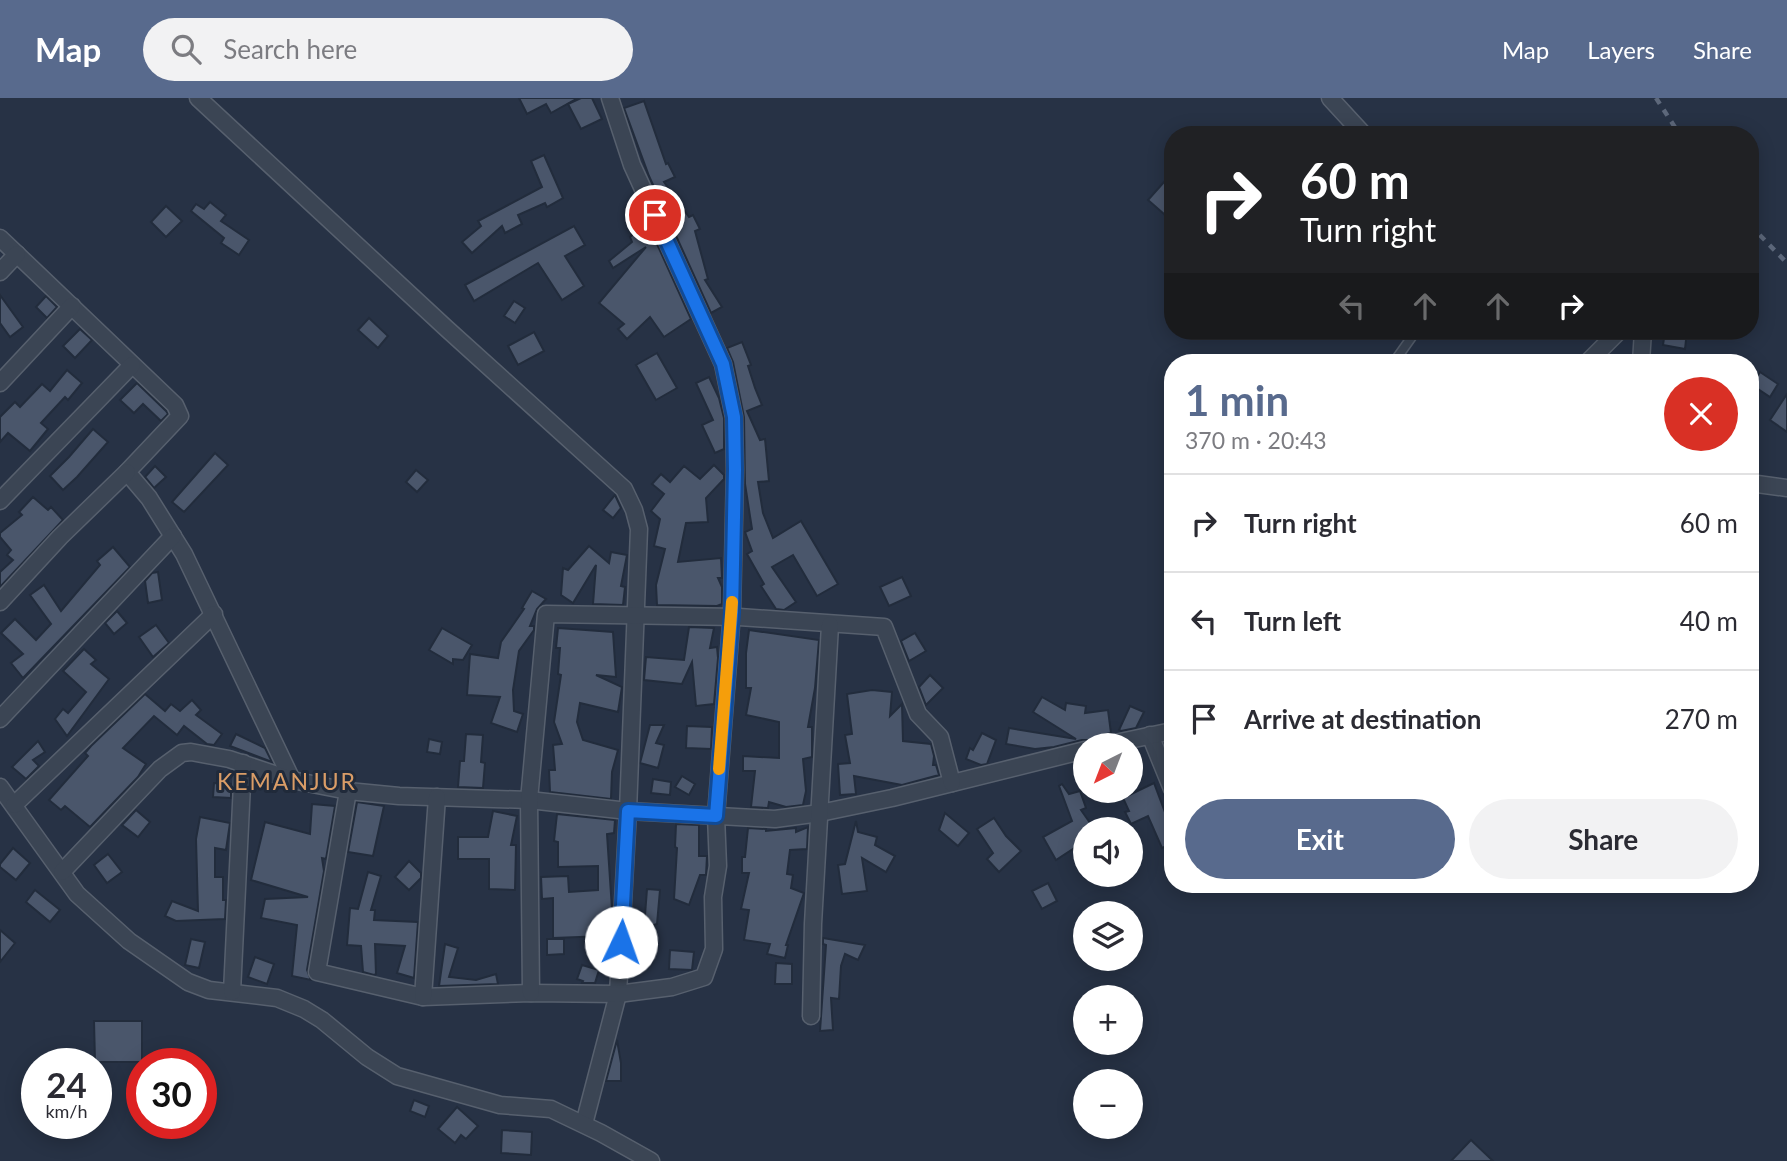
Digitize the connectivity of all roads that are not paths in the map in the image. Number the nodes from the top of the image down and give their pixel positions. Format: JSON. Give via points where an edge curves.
{"nodes":[{"id":1,"x":198,"y":98,"type":"edge"},
{"id":2,"x":610,"y":98,"type":"edge"},
{"id":3,"x":1330,"y":98,"type":"edge"},
{"id":4,"x":1356,"y":126,"type":"edge"},
{"id":5,"x":0,"y":238,"type":"edge"},
{"id":6,"x":17,"y":254,"type":"junction"},
{"id":7,"x":0,"y":272,"type":"edge"},
{"id":8,"x":72,"y":306,"type":"junction"},
{"id":9,"x":1610,"y":340,"type":"edge"},
{"id":10,"x":1596,"y":354,"type":"edge"},
{"id":11,"x":132,"y":365,"type":"junction"},
{"id":12,"x":0,"y":383,"type":"edge"},
{"id":13,"x":127,"y":472,"type":"junction"},
{"id":14,"x":1759,"y":484,"type":"edge"},
{"id":15,"x":1787,"y":488,"type":"edge"},
{"id":16,"x":0,"y":500,"type":"edge"},
{"id":17,"x":173,"y":536,"type":"junction"},
{"id":18,"x":0,"y":602,"type":"edge"},
{"id":19,"x":214,"y":614,"type":"junction"},
{"id":20,"x":636,"y":614,"type":"junction"},
{"id":21,"x":732,"y":616,"type":"junction"},
{"id":22,"x":830,"y":625,"type":"junction"},
{"id":23,"x":0,"y":719,"type":"edge"},
{"id":24,"x":1164,"y":733,"type":"edge"},
{"id":25,"x":1150,"y":736,"type":"junction"},
{"id":26,"x":1143,"y":737,"type":"edge"},
{"id":27,"x":1073,"y":753,"type":"edge"},
{"id":28,"x":243,"y":763,"type":"junction"},
{"id":29,"x":1164,"y":770,"type":"edge"},
{"id":30,"x":292,"y":780,"type":"junction"},
{"id":31,"x":952,"y":783,"type":"junction"},
{"id":32,"x":0,"y":787,"type":"edge"},
{"id":33,"x":348,"y":791,"type":"junction"},
{"id":34,"x":437,"y":797,"type":"junction"},
{"id":35,"x":530,"y":800,"type":"junction"},
{"id":36,"x":14,"y":805,"type":"junction"},
{"id":37,"x":628,"y":811,"type":"junction"},
{"id":38,"x":820,"y":813,"type":"junction"},
{"id":39,"x":716,"y":816,"type":"junction"},
{"id":40,"x":62,"y":872,"type":"junction"},
{"id":41,"x":232,"y":992,"type":"junction"},
{"id":42,"x":531,"y":993,"type":"junction"},
{"id":43,"x":618,"y":994,"type":"junction"},
{"id":44,"x":423,"y":997,"type":"junction"},
{"id":45,"x":811,"y":1016,"type":"dead end"},
{"id":46,"x":584,"y":1124,"type":"junction"},
{"id":47,"x":651,"y":1161,"type":"edge"}],
"edges":[{"from":1,"to":20,"type":"street","via":[[624,489],[639,529]]},
{"from":2,"to":21,"type":"street","via":[[632,165],[723,364],[734,417]]},
{"from":3,"to":4,"type":"street"},
{"from":5,"to":6,"type":"street"},
{"from":6,"to":7,"type":"street"},
{"from":6,"to":8,"type":"street"},
{"from":8,"to":11,"type":"street"},
{"from":8,"to":12,"type":"street"},
{"from":9,"to":10,"type":"street"},
{"from":11,"to":13,"type":"street","via":[[175,405],[180,416]]},
{"from":11,"to":16,"type":"street"},
{"from":13,"to":17,"type":"street"},
{"from":13,"to":18,"type":"street"},
{"from":14,"to":15,"type":"street"},
{"from":17,"to":19,"type":"street"},
{"from":17,"to":23,"type":"street"},
{"from":19,"to":30,"type":"street"},
{"from":19,"to":36,"type":"street"},
{"from":20,"to":21,"type":"street"},
{"from":20,"to":35,"type":"street","via":[[546,614]]},
{"from":20,"to":37,"type":"street"},
{"from":21,"to":22,"type":"street"},
{"from":21,"to":39,"type":"street"},
{"from":22,"to":31,"type":"street","via":[[884,627],[918,714],[940,737]]},
{"from":22,"to":38,"type":"street"},
{"from":24,"to":25,"type":"street"},
{"from":25,"to":26,"type":"street"},
{"from":25,"to":29,"type":"street"},
{"from":27,"to":31,"type":"street"},
{"from":28,"to":30,"type":"street"},
{"from":28,"to":40,"type":"street","via":[[191,752],[172,759]]},
{"from":28,"to":41,"type":"street"},
{"from":30,"to":33,"type":"street"},
{"from":31,"to":38,"type":"street"},
{"from":32,"to":36,"type":"street"},
{"from":33,"to":34,"type":"street"},
{"from":33,"to":44,"type":"street","via":[[317,972]]},
{"from":34,"to":35,"type":"street"},
{"from":34,"to":44,"type":"street"},
{"from":35,"to":37,"type":"street"},
{"from":35,"to":42,"type":"street"},
{"from":36,"to":40,"type":"street"},
{"from":37,"to":39,"type":"street"},
{"from":37,"to":43,"type":"street"},
{"from":38,"to":39,"type":"street","via":[[775,819]]},
{"from":38,"to":45,"type":"street"},
{"from":39,"to":43,"type":"street","via":[[714,949],[704,977]]},
{"from":40,"to":41,"type":"street","via":[[76,894],[129,941],[188,982]]},
{"from":41,"to":46,"type":"street","via":[[277,998],[304,1009],[397,1076],[500,1105],[551,1109]]},
{"from":42,"to":43,"type":"street"},
{"from":42,"to":44,"type":"street"},
{"from":43,"to":46,"type":"street"},
{"from":46,"to":47,"type":"street"}]}
